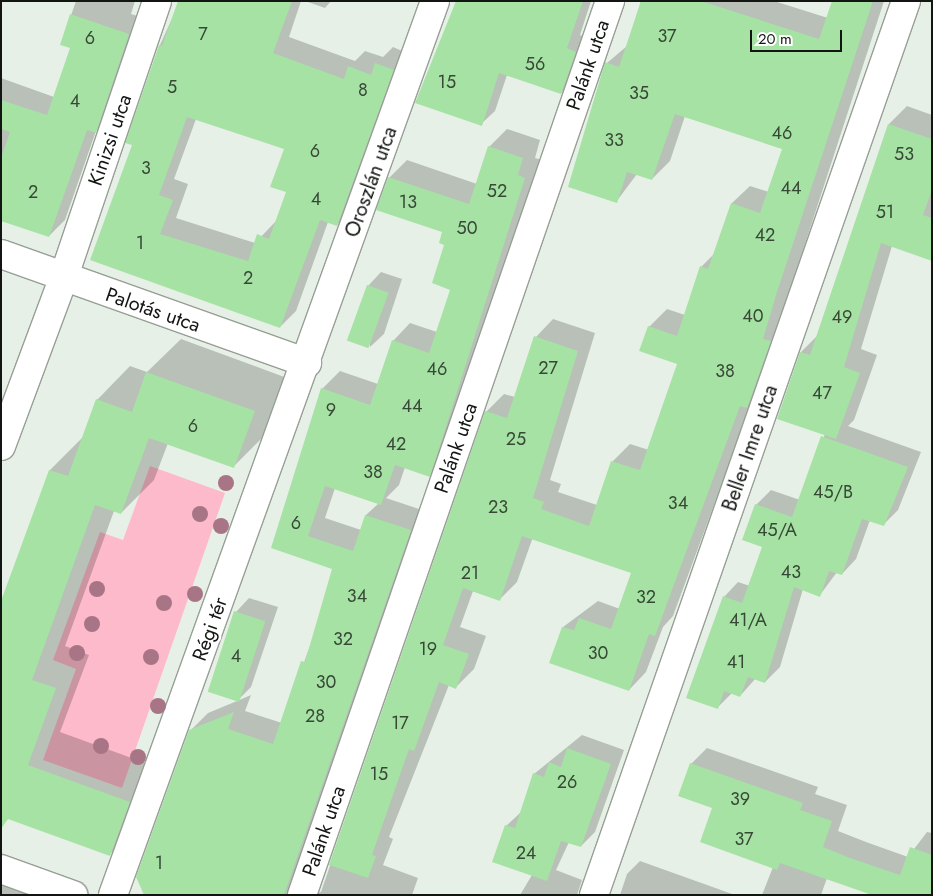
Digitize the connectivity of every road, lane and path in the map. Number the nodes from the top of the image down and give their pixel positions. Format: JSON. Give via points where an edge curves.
{"nodes":[{"id":1,"x":156,"y":1,"type":"edge"},
{"id":2,"x":435,"y":1,"type":"edge"},
{"id":3,"x":610,"y":1,"type":"edge"},
{"id":4,"x":906,"y":1,"type":"edge"},
{"id":5,"x":1,"y":254,"type":"edge"},
{"id":6,"x":64,"y":279,"type":"junction"},
{"id":7,"x":307,"y":363,"type":"junction"},
{"id":8,"x":11,"y":388,"type":"edge"},
{"id":9,"x":1,"y":446,"type":"edge"},
{"id":10,"x":1,"y":869,"type":"edge"},
{"id":11,"x":73,"y":895,"type":"edge"},
{"id":12,"x":113,"y":895,"type":"edge"},
{"id":13,"x":302,"y":895,"type":"edge"},
{"id":14,"x":594,"y":895,"type":"edge"}],
"edges":[{"from":1,"to":6,"type":"street","name":"Kinizsi utca"},
{"from":2,"to":7,"type":"street","name":"Oroszlán utca"},
{"from":3,"to":13,"type":"street","name":"Palánk utca"},
{"from":4,"to":14,"type":"street","name":"Beller Imre utca"},
{"from":5,"to":6,"type":"street","name":"Palotás utca"},
{"from":6,"to":7,"type":"street","name":"Palotás utca"},
{"from":6,"to":8,"type":"street","name":"Kinizsi utca"},
{"from":7,"to":12,"type":"street","name":"Régi tér"},
{"from":8,"to":9,"type":"street","name":"Kinizsi utca"},
{"from":10,"to":11,"type":"street"}]}
